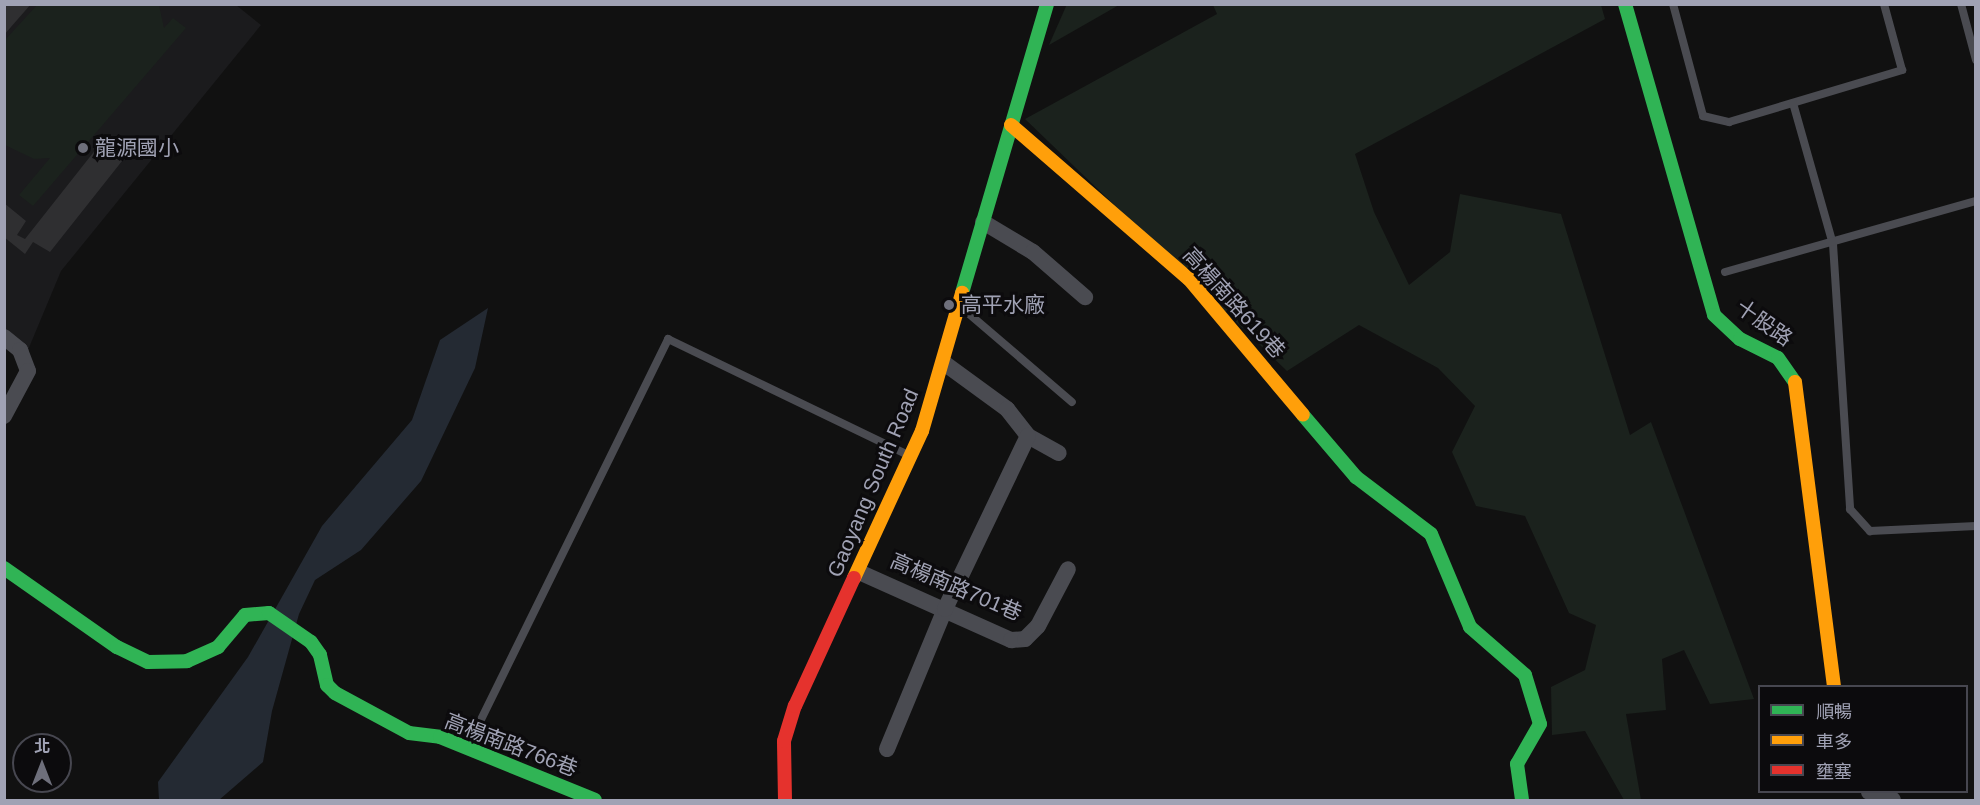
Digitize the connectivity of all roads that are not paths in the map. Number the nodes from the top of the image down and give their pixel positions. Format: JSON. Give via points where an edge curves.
{"nodes":[{"id":1,"x":1047,"y":4,"type":"edge"},
{"id":2,"x":1625,"y":4,"type":"edge"},
{"id":3,"x":1673,"y":4,"type":"edge"},
{"id":4,"x":1884,"y":4,"type":"edge"},
{"id":5,"x":1961,"y":4,"type":"edge"},
{"id":6,"x":1976,"y":60,"type":"edge"},
{"id":7,"x":1793,"y":103,"type":"junction"},
{"id":8,"x":1011,"y":125,"type":"junction"},
{"id":9,"x":1976,"y":201,"type":"edge"},
{"id":10,"x":983,"y":222,"type":"junction"},
{"id":11,"x":1833,"y":244,"type":"junction"},
{"id":12,"x":1725,"y":272,"type":"dead end"},
{"id":13,"x":1085,"y":297,"type":"dead end"},
{"id":14,"x":961,"y":307,"type":"junction"},
{"id":15,"x":4,"y":336,"type":"edge"},
{"id":16,"x":944,"y":363,"type":"junction"},
{"id":17,"x":1072,"y":402,"type":"dead end"},
{"id":18,"x":4,"y":416,"type":"edge"},
{"id":19,"x":1028,"y":436,"type":"junction"},
{"id":20,"x":1059,"y":453,"type":"dead end"},
{"id":21,"x":911,"y":457,"type":"junction"},
{"id":22,"x":1976,"y":526,"type":"edge"},
{"id":23,"x":4,"y":568,"type":"edge"},
{"id":24,"x":1068,"y":569,"type":"dead end"},
{"id":25,"x":859,"y":572,"type":"junction"},
{"id":26,"x":945,"y":609,"type":"junction"},
{"id":27,"x":1834,"y":685,"type":"edge"},
{"id":28,"x":467,"y":748,"type":"junction"},
{"id":29,"x":887,"y":749,"type":"dead end"},
{"id":30,"x":1872,"y":793,"type":"edge"},
{"id":31,"x":595,"y":801,"type":"edge"},
{"id":32,"x":785,"y":801,"type":"edge"},
{"id":33,"x":1522,"y":801,"type":"edge"},
{"id":34,"x":1893,"y":801,"type":"edge"}],
"edges":[{"from":1,"to":8,"type":"street","name":"Gaoyang South Road"},
{"from":2,"to":27,"type":"street","name":"十股路","via":[[1714,315],[1740,339],[1778,358],[1794,378]]},
{"from":3,"to":7,"type":"lane","via":[[1703,116],[1729,122]]},
{"from":4,"to":7,"type":"lane","via":[[1902,70]]},
{"from":5,"to":6,"type":"lane"},
{"from":7,"to":11,"type":"lane"},
{"from":8,"to":10,"type":"street","name":"Gaoyang South Road"},
{"from":8,"to":33,"type":"street","name":"高楊南路619巷","via":[[1189,279],[1356,477],[1431,534],[1470,627],[1525,675],[1540,724],[1517,764]]},
{"from":9,"to":11,"type":"lane"},
{"from":10,"to":13,"type":"street","via":[[1033,252]]},
{"from":10,"to":14,"type":"street","name":"Gaoyang South Road"},
{"from":11,"to":12,"type":"lane"},
{"from":11,"to":22,"type":"lane","via":[[1850,509],[1870,531]]},
{"from":14,"to":16,"type":"street","name":"Gaoyang South Road"},
{"from":14,"to":17,"type":"lane"},
{"from":15,"to":18,"type":"street","via":[[20,350],[28,371]]},
{"from":16,"to":19,"type":"street","via":[[1007,409]]},
{"from":16,"to":21,"type":"street","name":"Gaoyang South Road"},
{"from":19,"to":20,"type":"street"},
{"from":19,"to":26,"type":"street"},
{"from":21,"to":25,"type":"street","name":"Gaoyang South Road"},
{"from":21,"to":28,"type":"lane","via":[[668,339]]},
{"from":23,"to":28,"type":"street","name":"高楊南路766巷","via":[[117,647],[148,662],[187,661],[218,647],[245,615],[269,613],[310,642],[320,655],[327,685],[335,693],[409,733],[440,737]]},
{"from":24,"to":26,"type":"street","name":"高楊南路701巷","via":[[1038,626],[1025,639],[1011,640]]},
{"from":25,"to":26,"type":"street","name":"高楊南路701巷"},
{"from":25,"to":32,"type":"street","name":"Gaoyang South Road","via":[[790,723],[783,762]]},
{"from":26,"to":29,"type":"street"},
{"from":28,"to":31,"type":"street","name":"高楊南路766巷"},
{"from":30,"to":34,"type":"street"}]}
